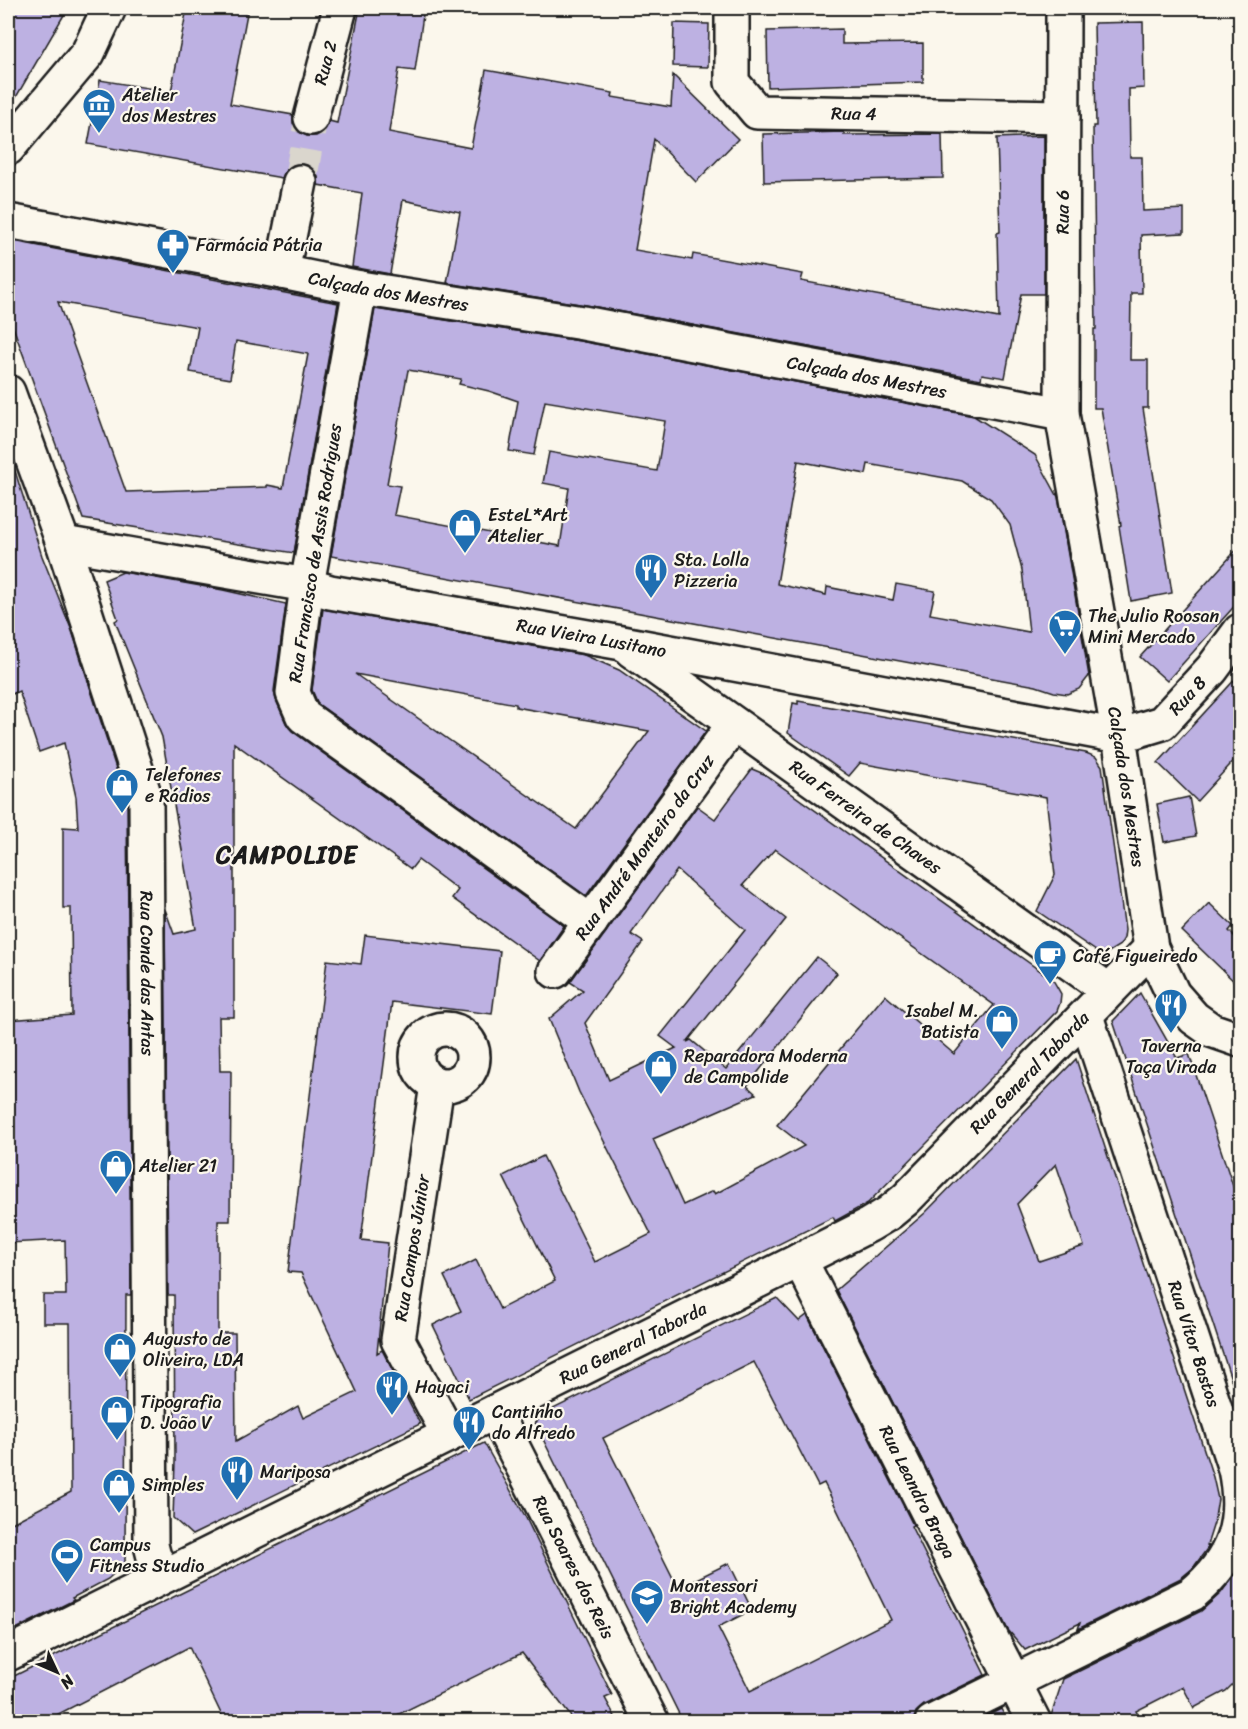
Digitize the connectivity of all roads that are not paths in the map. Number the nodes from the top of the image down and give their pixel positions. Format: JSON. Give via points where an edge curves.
{"nodes":[{"id":1,"x":110,"y":8,"type":"edge"},
{"id":2,"x":340,"y":8,"type":"edge"},
{"id":3,"x":732,"y":8,"type":"edge"},
{"id":4,"x":1063,"y":8,"type":"edge"},
{"id":5,"x":1064,"y":117,"type":"junction"},
{"id":6,"x":311,"y":118,"type":"tunnel mouth"},
{"id":7,"x":8,"y":148,"type":"edge"},
{"id":8,"x":300,"y":182,"type":"tunnel mouth"},
{"id":9,"x":8,"y":221,"type":"edge"},
{"id":10,"x":282,"y":272,"type":"junction"},
{"id":11,"x":360,"y":288,"type":"junction"},
{"id":12,"x":8,"y":392,"type":"edge"},
{"id":13,"x":1062,"y":414,"type":"junction"},
{"id":14,"x":63,"y":543,"type":"junction"},
{"id":15,"x":306,"y":585,"type":"junction"},
{"id":16,"x":1240,"y":631,"type":"edge"},
{"id":17,"x":622,"y":643,"type":"junction"},
{"id":18,"x":734,"y":724,"type":"junction"},
{"id":19,"x":1119,"y":736,"type":"junction"},
{"id":20,"x":591,"y":922,"type":"junction"},
{"id":21,"x":1151,"y":948,"type":"junction"},
{"id":22,"x":555,"y":971,"type":"dead end"},
{"id":23,"x":1108,"y":990,"type":"junction"},
{"id":24,"x":1086,"y":1016,"type":"junction"},
{"id":25,"x":1236,"y":1032,"type":"edge"},
{"id":26,"x":436,"y":1085,"type":"dead end"},
{"id":27,"x":800,"y":1260,"type":"junction"},
{"id":28,"x":495,"y":1412,"type":"junction"},
{"id":29,"x":449,"y":1435,"type":"junction"},
{"id":30,"x":166,"y":1575,"type":"junction"},
{"id":31,"x":8,"y":1654,"type":"edge"},
{"id":32,"x":1014,"y":1682,"type":"junction"},
{"id":33,"x":652,"y":1722,"type":"edge"},
{"id":34,"x":932,"y":1722,"type":"edge"},
{"id":35,"x":1034,"y":1722,"type":"edge"}],
"edges":[{"from":1,"to":7,"type":"street","via":[[88,53]]},
{"from":2,"to":6,"type":"street","name":"Rua 2"},
{"from":3,"to":5,"type":"street","name":"Rua 4","via":[[732,82],[757,112]]},
{"from":4,"to":5,"type":"street","name":"Rua 6"},
{"from":5,"to":13,"type":"street","name":"Rua 6"},
{"from":8,"to":10,"type":"street"},
{"from":9,"to":10,"type":"street","name":"Calçada dos Mestres"},
{"from":10,"to":11,"type":"street","name":"Calçada dos Mestres"},
{"from":11,"to":13,"type":"street","name":"Calçada dos Mestres","via":[[583,323]]},
{"from":11,"to":15,"type":"street","name":"Rua Francisco de Assis Rodrigues"},
{"from":12,"to":14,"type":"street","name":"Rua Conde das Antas"},
{"from":13,"to":19,"type":"street","name":"Calçada dos Mestres"},
{"from":14,"to":15,"type":"street","name":"Rua Vieira Lusitano"},
{"from":14,"to":30,"type":"street","name":"Rua Conde das Antas","via":[[147,800],[151,1545]]},
{"from":15,"to":17,"type":"street","name":"Rua Vieira Lusitano"},
{"from":15,"to":20,"type":"street","name":"Rua Francisco de Assis Rodrigues","via":[[293,693],[303,716]]},
{"from":16,"to":19,"type":"street","name":"Rua 8","via":[[1212,669],[1162,723]]},
{"from":17,"to":18,"type":"street","name":"Rua Ferreira de Chaves"},
{"from":17,"to":19,"type":"street","name":"Rua Vieira Lusitano"},
{"from":18,"to":20,"type":"street","name":"Rua André Monteiro da Cruz"},
{"from":18,"to":23,"type":"street","name":"Rua Ferreira de Chaves"},
{"from":19,"to":21,"type":"street","name":"Calçada dos Mestres"},
{"from":20,"to":22,"type":"street","name":"Rua André Monteiro da Cruz"},
{"from":21,"to":23,"type":"street","name":"Rua General Taborda"},
{"from":21,"to":25,"type":"street","name":"Calçada dos Mestres","via":[[1181,1004],[1203,1025]]},
{"from":23,"to":24,"type":"street","name":"Rua General Taborda"},
{"from":24,"to":27,"type":"street","name":"Rua General Taborda","via":[[906,1199],[869,1225]]},
{"from":24,"to":32,"type":"street","name":"Rua Vítor Bastos","via":[[1235,1469],[1240,1509],[1237,1529],[1220,1566],[1192,1594]]},
{"from":26,"to":29,"type":"street","name":"Rua Campos Júnior","via":[[398,1340]]},
{"from":27,"to":28,"type":"street","name":"Rua General Taborda"},
{"from":27,"to":32,"type":"street","name":"Rua Leandro Braga"},
{"from":28,"to":29,"type":"street","name":"Rua General Taborda"},
{"from":28,"to":33,"type":"street","name":"Rua Soares dos Reis"},
{"from":29,"to":30,"type":"street","name":"Rua General Taborda"},
{"from":30,"to":31,"type":"street","name":"Rua General Taborda"},
{"from":32,"to":34,"type":"street","name":"Rua Vítor Bastos"},
{"from":32,"to":35,"type":"street","name":"Rua Leandro Braga"}]}
